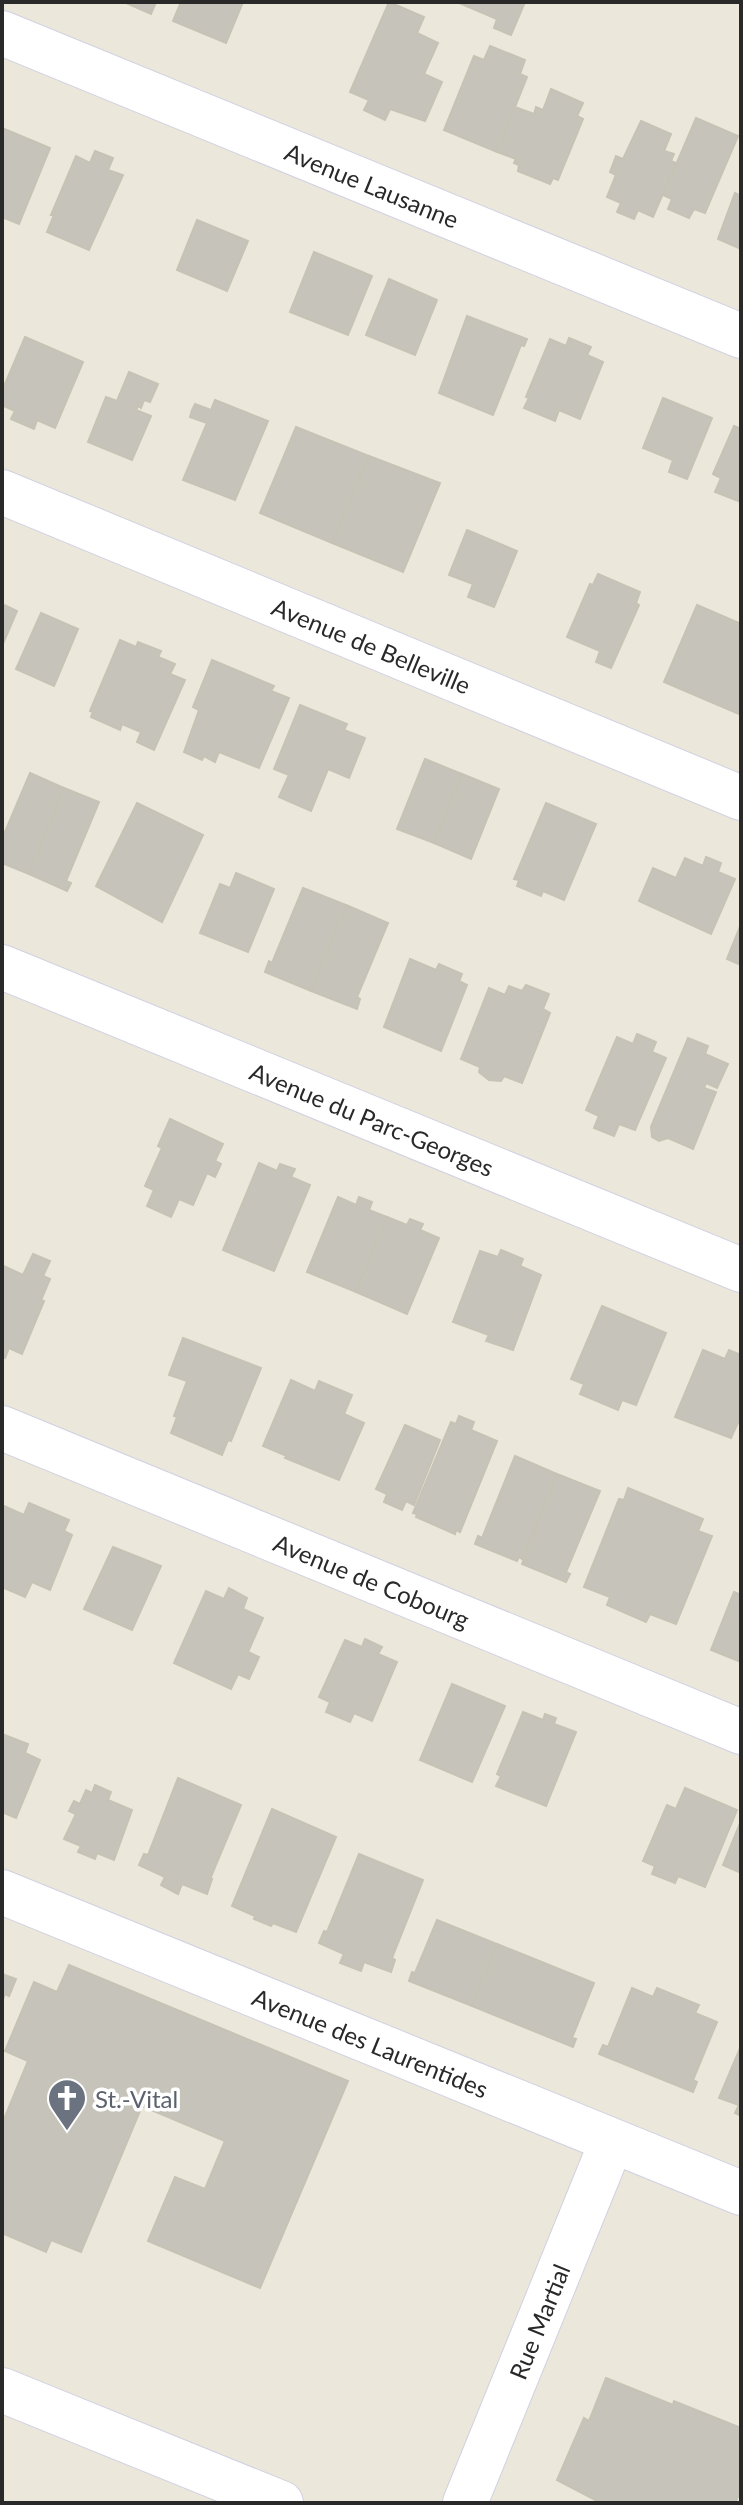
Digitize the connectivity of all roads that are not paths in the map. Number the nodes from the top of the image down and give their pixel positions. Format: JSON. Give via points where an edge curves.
{"nodes":[{"id":1,"x":2,"y":33,"type":"edge"},
{"id":2,"x":741,"y":336,"type":"edge"},
{"id":3,"x":2,"y":492,"type":"edge"},
{"id":4,"x":741,"y":798,"type":"edge"},
{"id":5,"x":2,"y":967,"type":"edge"},
{"id":6,"x":741,"y":1270,"type":"edge"},
{"id":7,"x":2,"y":1428,"type":"edge"},
{"id":8,"x":741,"y":1732,"type":"edge"},
{"id":9,"x":2,"y":1892,"type":"edge"},
{"id":10,"x":612,"y":2141,"type":"junction"},
{"id":11,"x":741,"y":2193,"type":"edge"},
{"id":12,"x":2,"y":2390,"type":"edge"},
{"id":13,"x":281,"y":2503,"type":"edge"},
{"id":14,"x":465,"y":2503,"type":"edge"}],
"edges":[{"from":1,"to":2,"type":"street","name":"Avenue Lausanne"},
{"from":3,"to":4,"type":"street","name":"Avenue de Belleville"},
{"from":5,"to":6,"type":"street","name":"Avenue du Parc-Georges"},
{"from":7,"to":8,"type":"street","name":"Avenue de Cobourg"},
{"from":9,"to":10,"type":"street","name":"Avenue des Laurentides"},
{"from":10,"to":11,"type":"street","name":"Avenue des Laurentides"},
{"from":10,"to":14,"type":"street","name":"Rue Martial"},
{"from":12,"to":13,"type":"street"}]}
